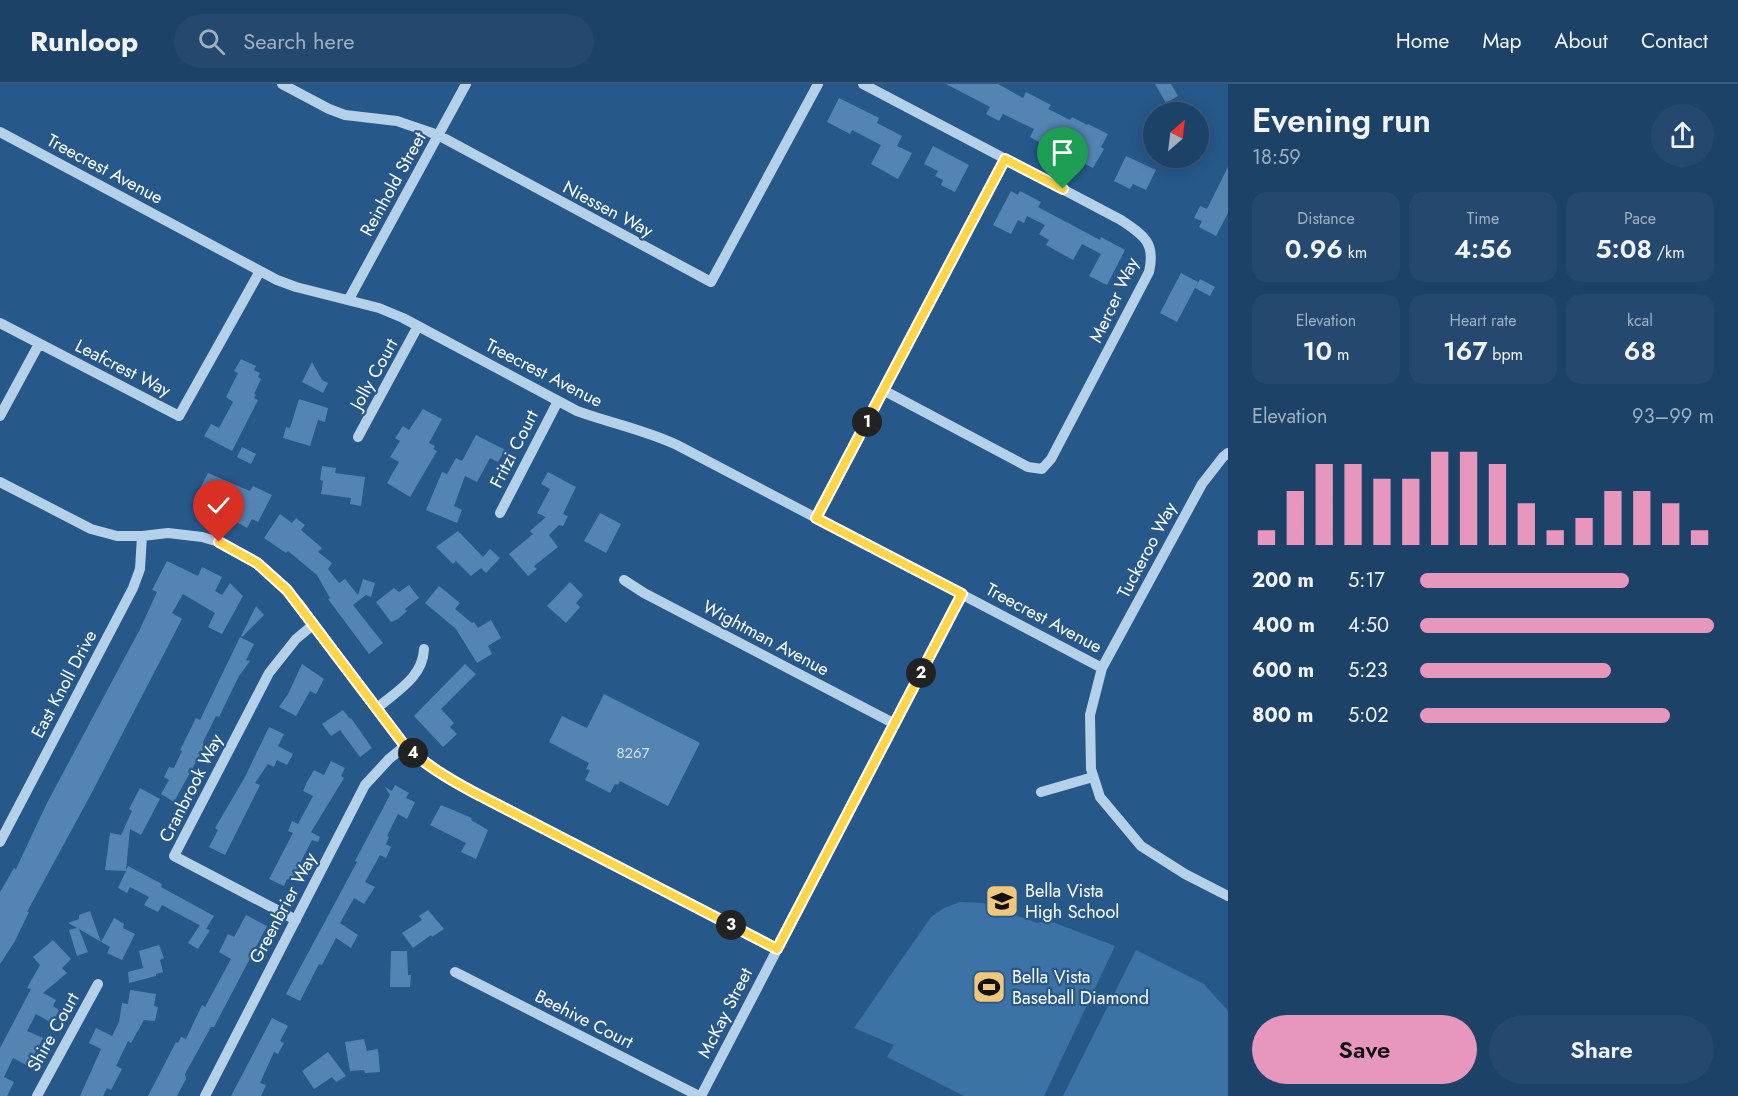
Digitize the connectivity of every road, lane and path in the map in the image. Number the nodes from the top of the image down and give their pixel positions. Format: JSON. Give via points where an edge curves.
{"nodes":[{"id":1,"x":282,"y":84,"type":"edge"},
{"id":2,"x":466,"y":84,"type":"edge"},
{"id":3,"x":818,"y":84,"type":"edge"},
{"id":4,"x":863,"y":84,"type":"edge"},
{"id":5,"x":0,"y":132,"type":"edge"},
{"id":6,"x":438,"y":135,"type":"junction"},
{"id":7,"x":1005,"y":159,"type":"junction"},
{"id":8,"x":260,"y":271,"type":"junction"},
{"id":9,"x":349,"y":299,"type":"junction"},
{"id":10,"x":0,"y":323,"type":"edge"},
{"id":11,"x":418,"y":326,"type":"junction"},
{"id":12,"x":39,"y":344,"type":"junction"},
{"id":13,"x":883,"y":390,"type":"junction"},
{"id":14,"x":558,"y":401,"type":"junction"},
{"id":15,"x":0,"y":416,"type":"edge"},
{"id":16,"x":358,"y":437,"type":"dead end"},
{"id":17,"x":1228,"y":453,"type":"edge"},
{"id":18,"x":0,"y":482,"type":"edge"},
{"id":19,"x":500,"y":513,"type":"dead end"},
{"id":20,"x":816,"y":518,"type":"junction"},
{"id":21,"x":142,"y":536,"type":"junction"},
{"id":22,"x":624,"y":580,"type":"dead end"},
{"id":23,"x":962,"y":594,"type":"junction"},
{"id":24,"x":314,"y":624,"type":"junction"},
{"id":25,"x":424,"y":648,"type":"dead end"},
{"id":26,"x":1102,"y":668,"type":"junction"},
{"id":27,"x":376,"y":708,"type":"junction"},
{"id":28,"x":895,"y":724,"type":"junction"},
{"id":29,"x":405,"y":746,"type":"junction"},
{"id":30,"x":1093,"y":777,"type":"junction"},
{"id":31,"x":1041,"y":792,"type":"dead end"},
{"id":32,"x":0,"y":842,"type":"edge"},
{"id":33,"x":1228,"y":896,"type":"edge"},
{"id":34,"x":296,"y":920,"type":"junction"},
{"id":35,"x":777,"y":949,"type":"junction"},
{"id":36,"x":455,"y":972,"type":"dead end"},
{"id":37,"x":98,"y":984,"type":"dead end"},
{"id":38,"x":37,"y":1096,"type":"edge"},
{"id":39,"x":205,"y":1096,"type":"edge"},
{"id":40,"x":700,"y":1096,"type":"edge"}],
"edges":[{"from":1,"to":6,"type":"street","name":"Niessen Way","via":[[345,115],[397,121]]},
{"from":2,"to":6,"type":"street","name":"Reinhold Street"},
{"from":3,"to":6,"type":"street","name":"Niessen Way","via":[[711,282]]},
{"from":4,"to":7,"type":"street","name":"Mercer Way"},
{"from":5,"to":8,"type":"street","name":"Treecrest Avenue"},
{"from":6,"to":9,"type":"street","name":"Reinhold Street"},
{"from":7,"to":13,"type":"street"},
{"from":7,"to":13,"type":"street","name":"Mercer Way","via":[[1121,220],[1143,235],[1150,247],[1149,272],[1084,397],[1051,459],[1042,468],[1028,467]]},
{"from":8,"to":9,"type":"street","name":"Treecrest Avenue","via":[[296,287]]},
{"from":8,"to":12,"type":"street","name":"Leafcrest Way","via":[[179,416]]},
{"from":9,"to":11,"type":"street","name":"Treecrest Avenue"},
{"from":10,"to":12,"type":"street","name":"Leafcrest Way"},
{"from":11,"to":14,"type":"street","name":"Treecrest Avenue"},
{"from":11,"to":16,"type":"street","name":"Jolly Court"},
{"from":12,"to":15,"type":"street"},
{"from":13,"to":20,"type":"street"},
{"from":14,"to":19,"type":"street","name":"Fritzi Court"},
{"from":14,"to":20,"type":"street","name":"Treecrest Avenue","via":[[606,422],[668,441]]},
{"from":17,"to":26,"type":"street","name":"Tuckeroo Way","via":[[1202,484]]},
{"from":18,"to":21,"type":"street","via":[[91,529],[117,536]]},
{"from":20,"to":23,"type":"street","name":"Treecrest Avenue"},
{"from":21,"to":24,"type":"street","via":[[186,534],[240,552],[273,575]]},
{"from":21,"to":32,"type":"street","name":"East Knoll Drive","via":[[140,569],[133,588]]},
{"from":22,"to":28,"type":"street","name":"Wightman Avenue"},
{"from":23,"to":26,"type":"street","name":"Treecrest Avenue"},
{"from":23,"to":28,"type":"street","name":"McKay Street"},
{"from":24,"to":27,"type":"street"},
{"from":24,"to":34,"type":"street","name":"Cranbrook Way","via":[[296,639],[269,673],[174,856]]},
{"from":25,"to":27,"type":"street","via":[[417,674]]},
{"from":26,"to":30,"type":"street","name":"Tuckeroo Way","via":[[1090,715]]},
{"from":27,"to":29,"type":"street"},
{"from":28,"to":35,"type":"street","name":"McKay Street"},
{"from":29,"to":34,"type":"street","name":"Greenbrier Way","via":[[365,785]]},
{"from":29,"to":35,"type":"street","via":[[446,777]]},
{"from":30,"to":31,"type":"street"},
{"from":30,"to":33,"type":"street","via":[[1100,797],[1141,846]]},
{"from":34,"to":39,"type":"street","name":"Greenbrier Way"},
{"from":35,"to":40,"type":"street","name":"McKay Street"},
{"from":36,"to":40,"type":"street","name":"Beehive Court"},
{"from":37,"to":38,"type":"street","name":"Shire Court"}]}
